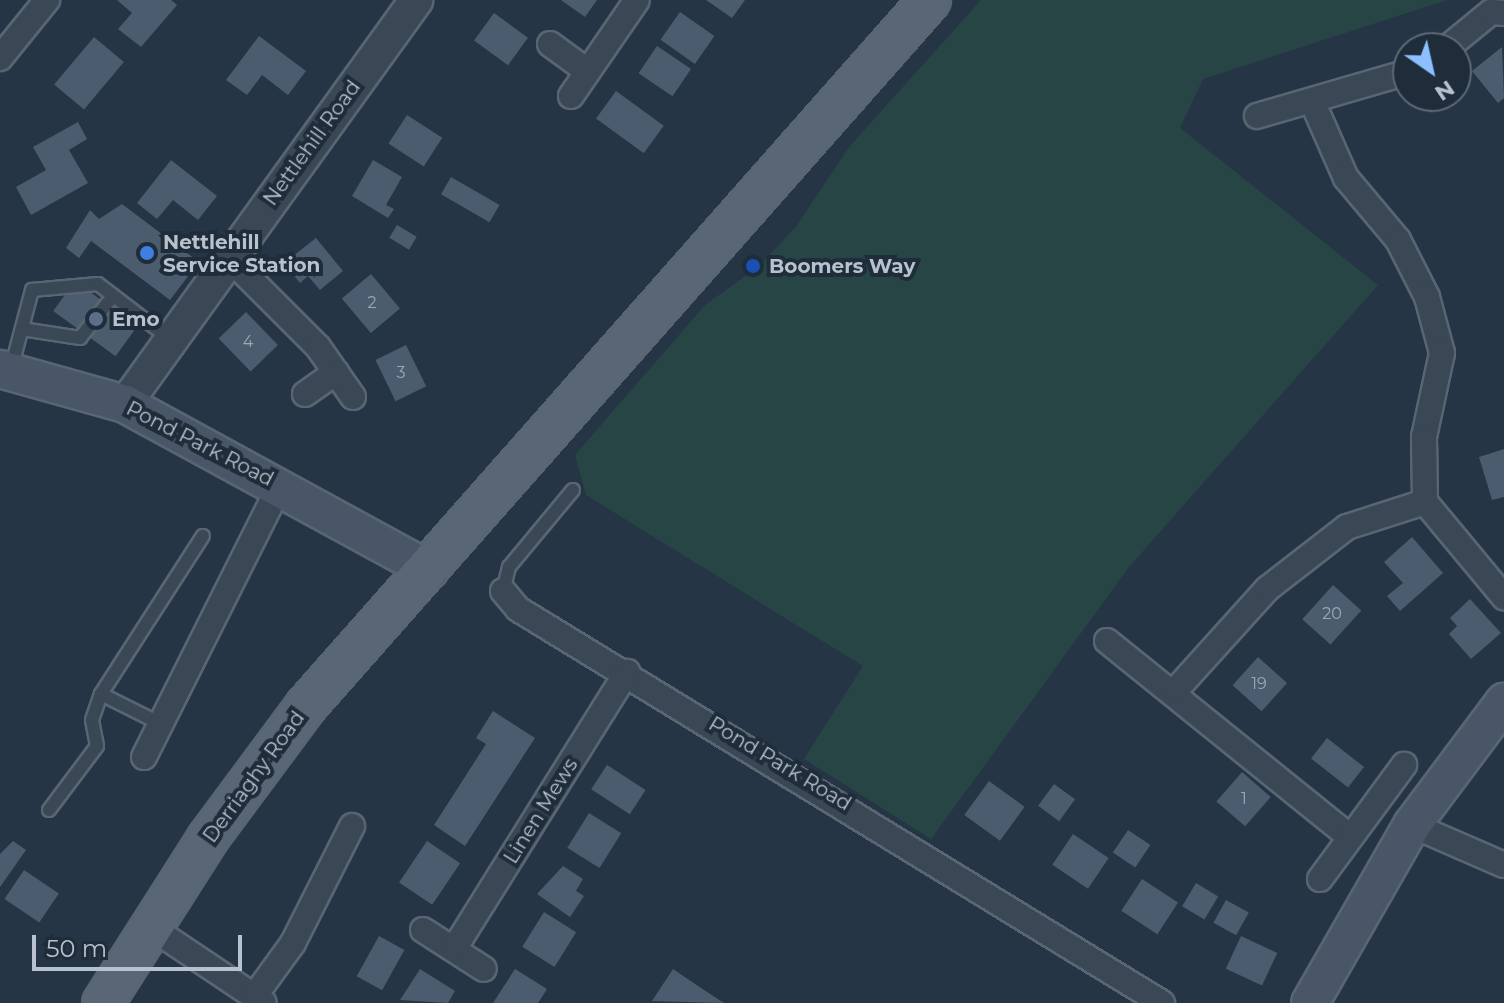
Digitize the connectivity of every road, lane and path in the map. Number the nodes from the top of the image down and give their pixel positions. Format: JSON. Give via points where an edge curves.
{"nodes":[{"id":1,"x":47,"y":0,"type":"edge"},
{"id":2,"x":416,"y":0,"type":"edge"},
{"id":3,"x":637,"y":0,"type":"edge"},
{"id":4,"x":930,"y":0,"type":"edge"},
{"id":5,"x":1498,"y":12,"type":"edge"},
{"id":6,"x":1470,"y":32,"type":"edge"},
{"id":7,"x":550,"y":44,"type":"dead end"},
{"id":8,"x":0,"y":58,"type":"edge"},
{"id":9,"x":587,"y":71,"type":"junction"},
{"id":10,"x":1392,"y":77,"type":"edge"},
{"id":11,"x":571,"y":96,"type":"dead end"},
{"id":12,"x":1312,"y":101,"type":"junction"},
{"id":13,"x":1257,"y":116,"type":"dead end"},
{"id":14,"x":228,"y":257,"type":"junction"},
{"id":15,"x":113,"y":296,"type":"junction"},
{"id":16,"x":22,"y":329,"type":"junction"},
{"id":17,"x":169,"y":338,"type":"junction"},
{"id":18,"x":5,"y":370,"type":"edge"},
{"id":19,"x":336,"y":372,"type":"junction"},
{"id":20,"x":305,"y":394,"type":"dead end"},
{"id":21,"x":353,"y":397,"type":"dead end"},
{"id":22,"x":125,"y":404,"type":"junction"},
{"id":23,"x":280,"y":486,"type":"junction"},
{"id":24,"x":573,"y":490,"type":"dead end"},
{"id":25,"x":1425,"y":502,"type":"junction"},
{"id":26,"x":203,"y":536,"type":"dead end"},
{"id":27,"x":430,"y":570,"type":"junction"},
{"id":28,"x":503,"y":591,"type":"joint"},
{"id":29,"x":1504,"y":597,"type":"edge"},
{"id":30,"x":1107,"y":641,"type":"dead end"},
{"id":31,"x":627,"y":672,"type":"junction"},
{"id":32,"x":1174,"y":692,"type":"junction"},
{"id":33,"x":101,"y":694,"type":"junction"},
{"id":34,"x":1504,"y":702,"type":"edge"},
{"id":35,"x":159,"y":723,"type":"junction"},
{"id":36,"x":144,"y":757,"type":"dead end"},
{"id":37,"x":1404,"y":765,"type":"dead end"},
{"id":38,"x":49,"y":810,"type":"dead end"},
{"id":39,"x":1412,"y":825,"type":"junction"},
{"id":40,"x":352,"y":826,"type":"dead end"},
{"id":41,"x":1350,"y":837,"type":"junction"},
{"id":42,"x":1504,"y":865,"type":"edge"},
{"id":43,"x":1320,"y":879,"type":"dead end"},
{"id":44,"x":149,"y":926,"type":"junction"},
{"id":45,"x":423,"y":930,"type":"dead end"},
{"id":46,"x":454,"y":949,"type":"junction"},
{"id":47,"x":484,"y":969,"type":"dead end"},
{"id":48,"x":260,"y":999,"type":"edge"},
{"id":49,"x":103,"y":1003,"type":"edge"},
{"id":50,"x":1162,"y":1003,"type":"edge"},
{"id":51,"x":1310,"y":1003,"type":"edge"}],
"edges":[{"from":1,"to":8,"type":"street"},
{"from":2,"to":14,"type":"street","name":"Nettlehill Road"},
{"from":3,"to":9,"type":"street"},
{"from":4,"to":27,"type":"main road"},
{"from":5,"to":6,"type":"street"},
{"from":7,"to":9,"type":"street"},
{"from":9,"to":11,"type":"street"},
{"from":10,"to":12,"type":"street"},
{"from":12,"to":13,"type":"street"},
{"from":12,"to":25,"type":"street","via":[[1346,178],[1398,240],[1427,297],[1442,353],[1424,437]]},
{"from":14,"to":17,"type":"street","name":"Nettlehill Road"},
{"from":14,"to":19,"type":"street","via":[[274,299]]},
{"from":15,"to":16,"type":"lane","via":[[80,338]]},
{"from":15,"to":16,"type":"lane","via":[[98,284],[32,290]]},
{"from":15,"to":17,"type":"lane"},
{"from":16,"to":18,"type":"lane"},
{"from":17,"to":22,"type":"street","name":"Nettlehill Road"},
{"from":18,"to":22,"type":"main road","name":"Pond Park Road"},
{"from":19,"to":20,"type":"street"},
{"from":19,"to":21,"type":"street"},
{"from":22,"to":23,"type":"main road","name":"Pond Park Road"},
{"from":23,"to":27,"type":"main road","name":"Pond Park Road"},
{"from":23,"to":35,"type":"street"},
{"from":24,"to":28,"type":"lane","name":"Pond Park Road","via":[[509,567]]},
{"from":25,"to":29,"type":"street"},
{"from":25,"to":32,"type":"street","via":[[1347,527],[1267,589]]},
{"from":26,"to":33,"type":"lane"},
{"from":27,"to":44,"type":"main road","name":"Derriaghy Road","via":[[306,706]]},
{"from":28,"to":31,"type":"street","name":"Pond Park Road","via":[[518,609]]},
{"from":30,"to":32,"type":"street"},
{"from":31,"to":46,"type":"street","name":"Linen Mews"},
{"from":31,"to":50,"type":"street","name":"Pond Park Road"},
{"from":32,"to":41,"type":"street"},
{"from":33,"to":35,"type":"lane"},
{"from":33,"to":38,"type":"lane","via":[[92,720],[97,746]]},
{"from":34,"to":39,"type":"main road"},
{"from":35,"to":36,"type":"street"},
{"from":37,"to":41,"type":"street"},
{"from":39,"to":42,"type":"street"},
{"from":39,"to":51,"type":"main road"},
{"from":40,"to":48,"type":"street"},
{"from":41,"to":43,"type":"street"},
{"from":44,"to":48,"type":"street"},
{"from":44,"to":49,"type":"main road","name":"Derriaghy Road"},
{"from":45,"to":46,"type":"street"},
{"from":46,"to":47,"type":"street"}]}
